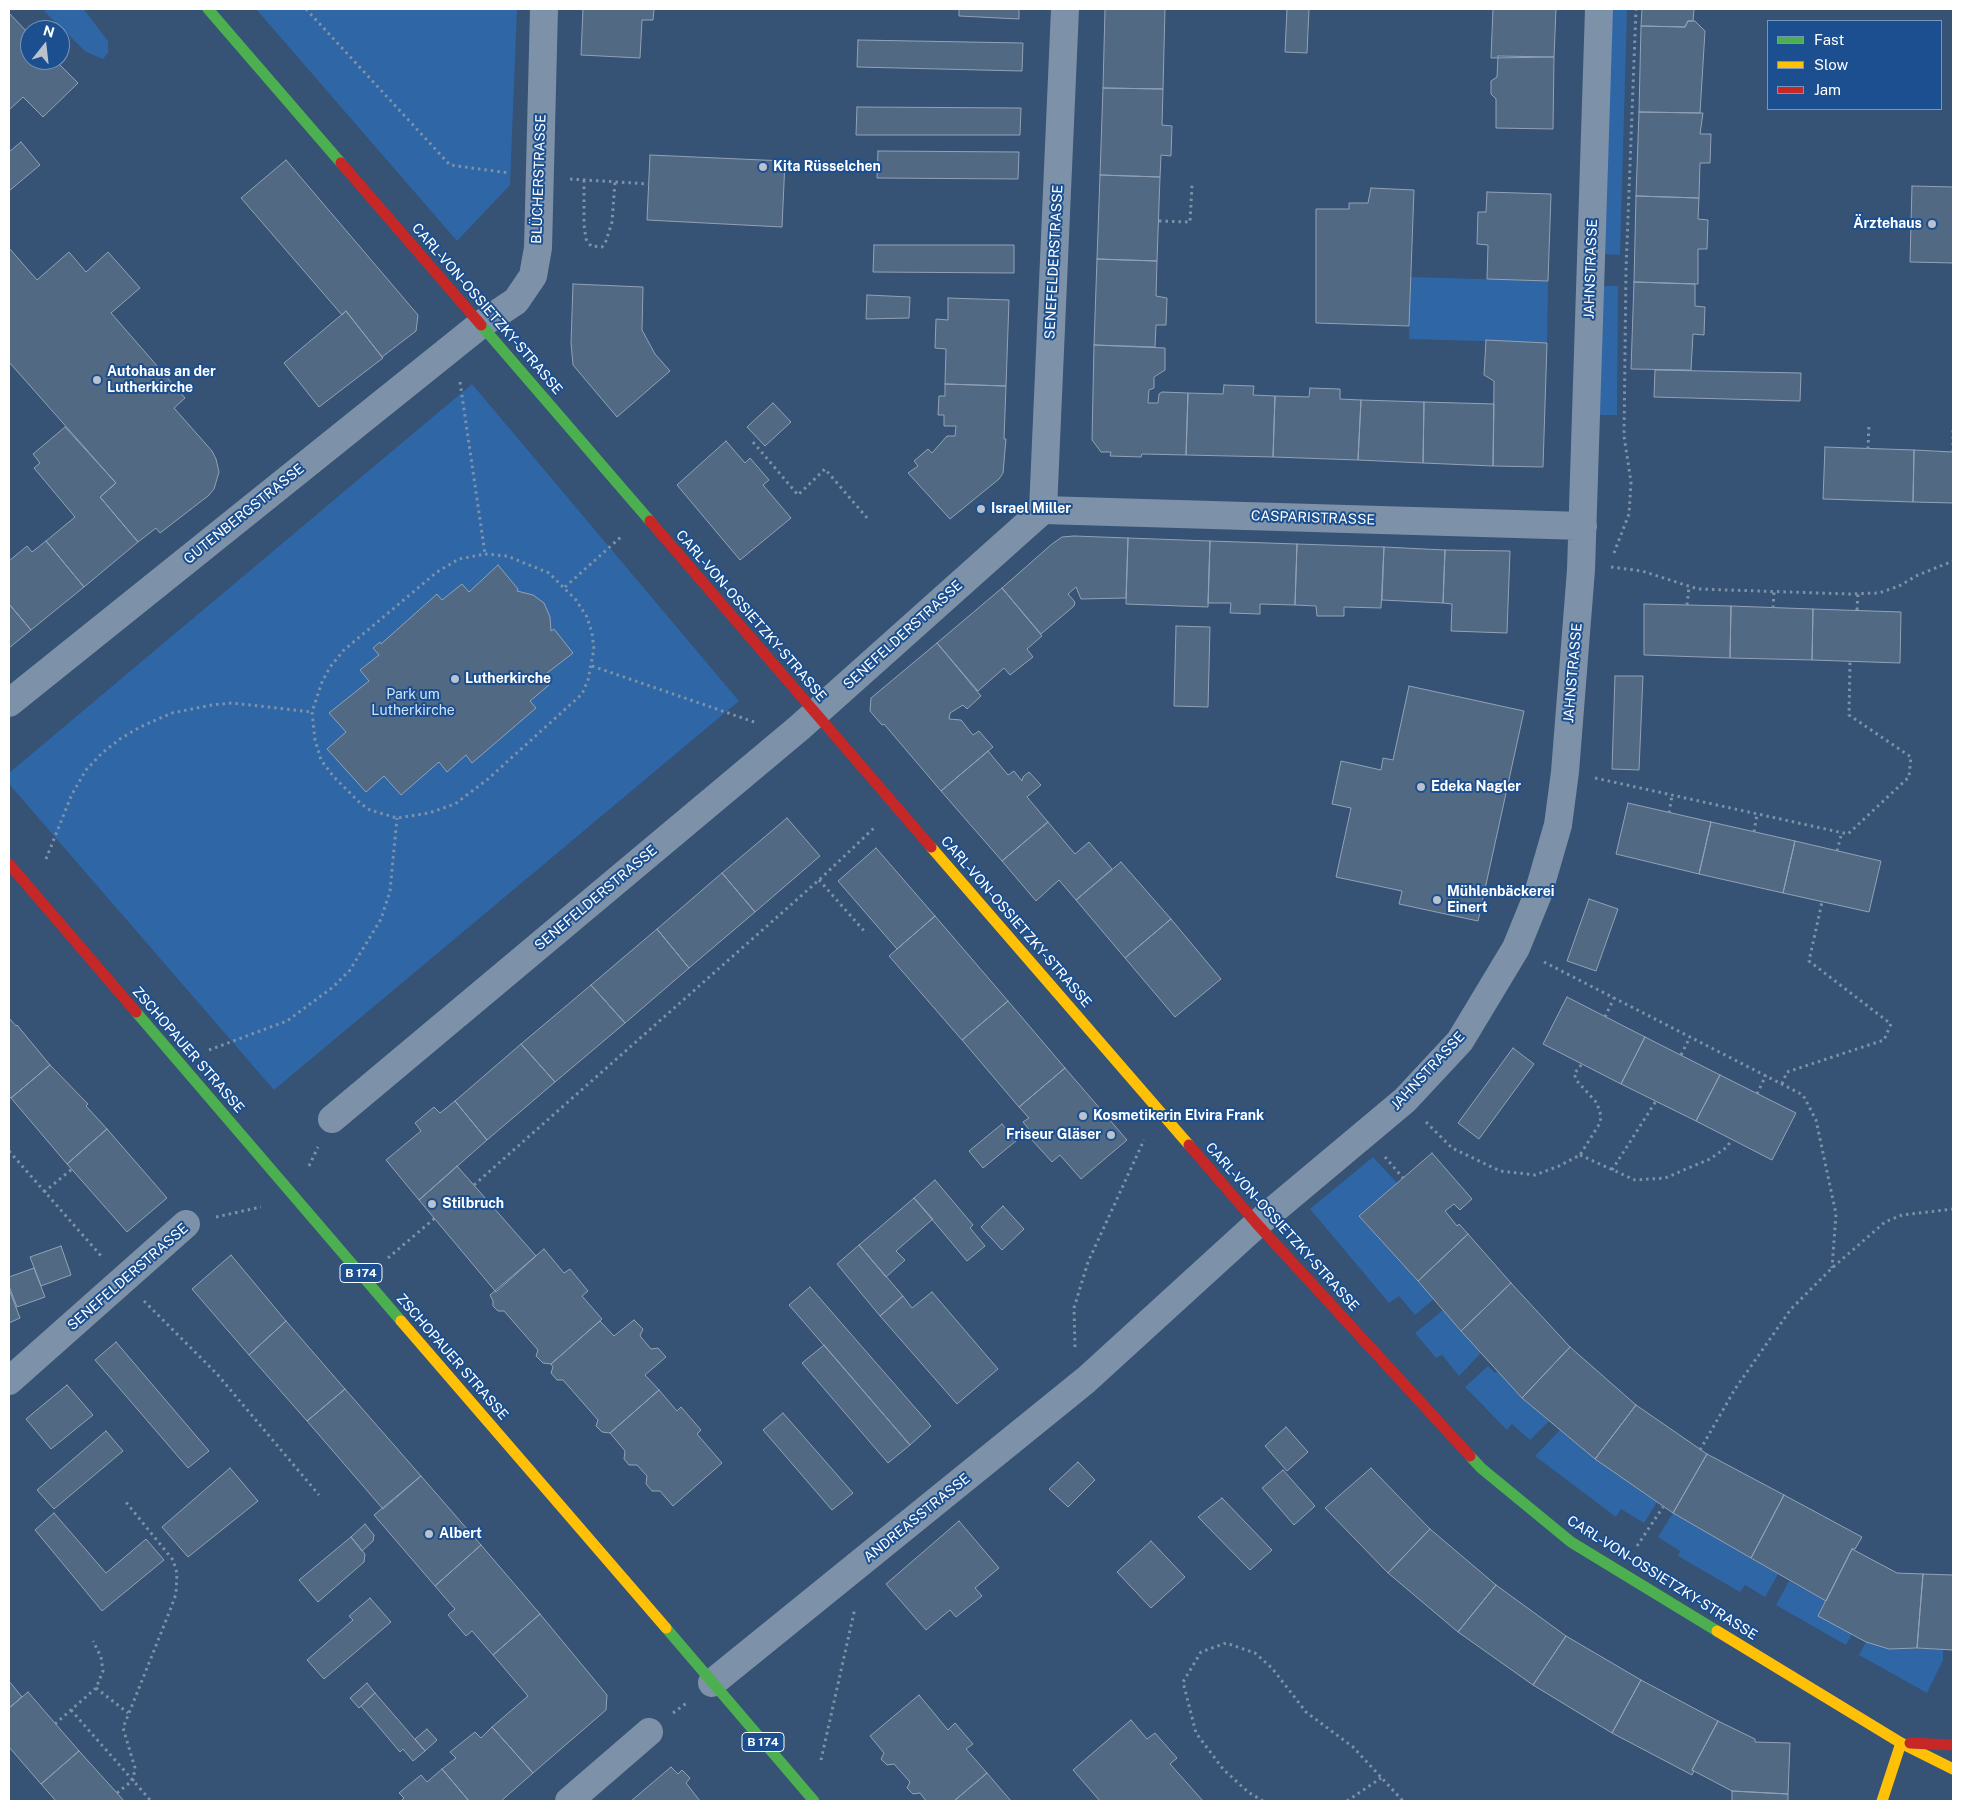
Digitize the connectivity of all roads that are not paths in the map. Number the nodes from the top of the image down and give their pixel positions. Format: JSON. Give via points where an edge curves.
{"nodes":[{"id":1,"x":208,"y":9,"type":"edge"},
{"id":2,"x":544,"y":9,"type":"edge"},
{"id":3,"x":1065,"y":9,"type":"edge"},
{"id":4,"x":1599,"y":9,"type":"edge"},
{"id":5,"x":480,"y":325,"type":"junction"},
{"id":6,"x":1043,"y":510,"type":"junction"},
{"id":7,"x":1583,"y":526,"type":"junction"},
{"id":8,"x":9,"y":703,"type":"edge"},
{"id":9,"x":815,"y":713,"type":"junction"},
{"id":10,"x":9,"y":864,"type":"edge"},
{"id":11,"x":332,"y":1118,"type":"dead end"},
{"id":12,"x":186,"y":1224,"type":"road end"},
{"id":13,"x":1257,"y":1224,"type":"junction"},
{"id":14,"x":9,"y":1381,"type":"edge"},
{"id":15,"x":712,"y":1683,"type":"junction"},
{"id":16,"x":649,"y":1732,"type":"road end"},
{"id":17,"x":1900,"y":1743,"type":"junction"},
{"id":18,"x":1953,"y":1745,"type":"edge"},
{"id":19,"x":1953,"y":1769,"type":"edge"},
{"id":20,"x":813,"y":1800,"type":"edge"},
{"id":21,"x":569,"y":1801,"type":"edge"},
{"id":22,"x":1882,"y":1801,"type":"edge"}],
"edges":[{"from":1,"to":5,"type":"street","name":"CARL-VON-OSSIETZKY-STRASSE"},
{"from":2,"to":5,"type":"street","name":"BLÜCHERSTRASSE","via":[[538,248],[533,276],[516,301]]},
{"from":3,"to":6,"type":"street","name":"SENEFELDERSTRASSE"},
{"from":4,"to":7,"type":"street","name":"JAHNSTRASSE"},
{"from":5,"to":8,"type":"street","name":"GUTENBERGSTRASSE"},
{"from":5,"to":9,"type":"street","name":"CARL-VON-OSSIETZKY-STRASSE"},
{"from":6,"to":7,"type":"street","name":"CASPARISTRASSE"},
{"from":6,"to":9,"type":"street","name":"SENEFELDERSTRASSE"},
{"from":7,"to":13,"type":"street","name":"JAHNSTRASSE","via":[[1565,772],[1555,834],[1538,894],[1516,948],[1460,1041],[1405,1100]]},
{"from":9,"to":11,"type":"street","name":"SENEFELDERSTRASSE"},
{"from":9,"to":13,"type":"street","name":"CARL-VON-OSSIETZKY-STRASSE"},
{"from":10,"to":15,"type":"street","name":"ZSCHOPAUER STRASSE","number":"B 174"},
{"from":12,"to":14,"type":"street","name":"SENEFELDERSTRASSE"},
{"from":13,"to":15,"type":"street","name":"ANDREASSTRASSE","via":[[1086,1380]]},
{"from":13,"to":17,"type":"street","name":"CARL-VON-OSSIETZKY-STRASSE","via":[[1481,1468],[1571,1542]]},
{"from":15,"to":20,"type":"street","name":"ZSCHOPAUER STRASSE","number":"B 174"},
{"from":16,"to":21,"type":"street"},
{"from":17,"to":18,"type":"street","name":"CARL-VON-OSSIETZKY-STRASSE"},
{"from":17,"to":19,"type":"street","name":"CARL-VON-OSSIETZKY-STRASSE"},
{"from":17,"to":22,"type":"street"}]}
